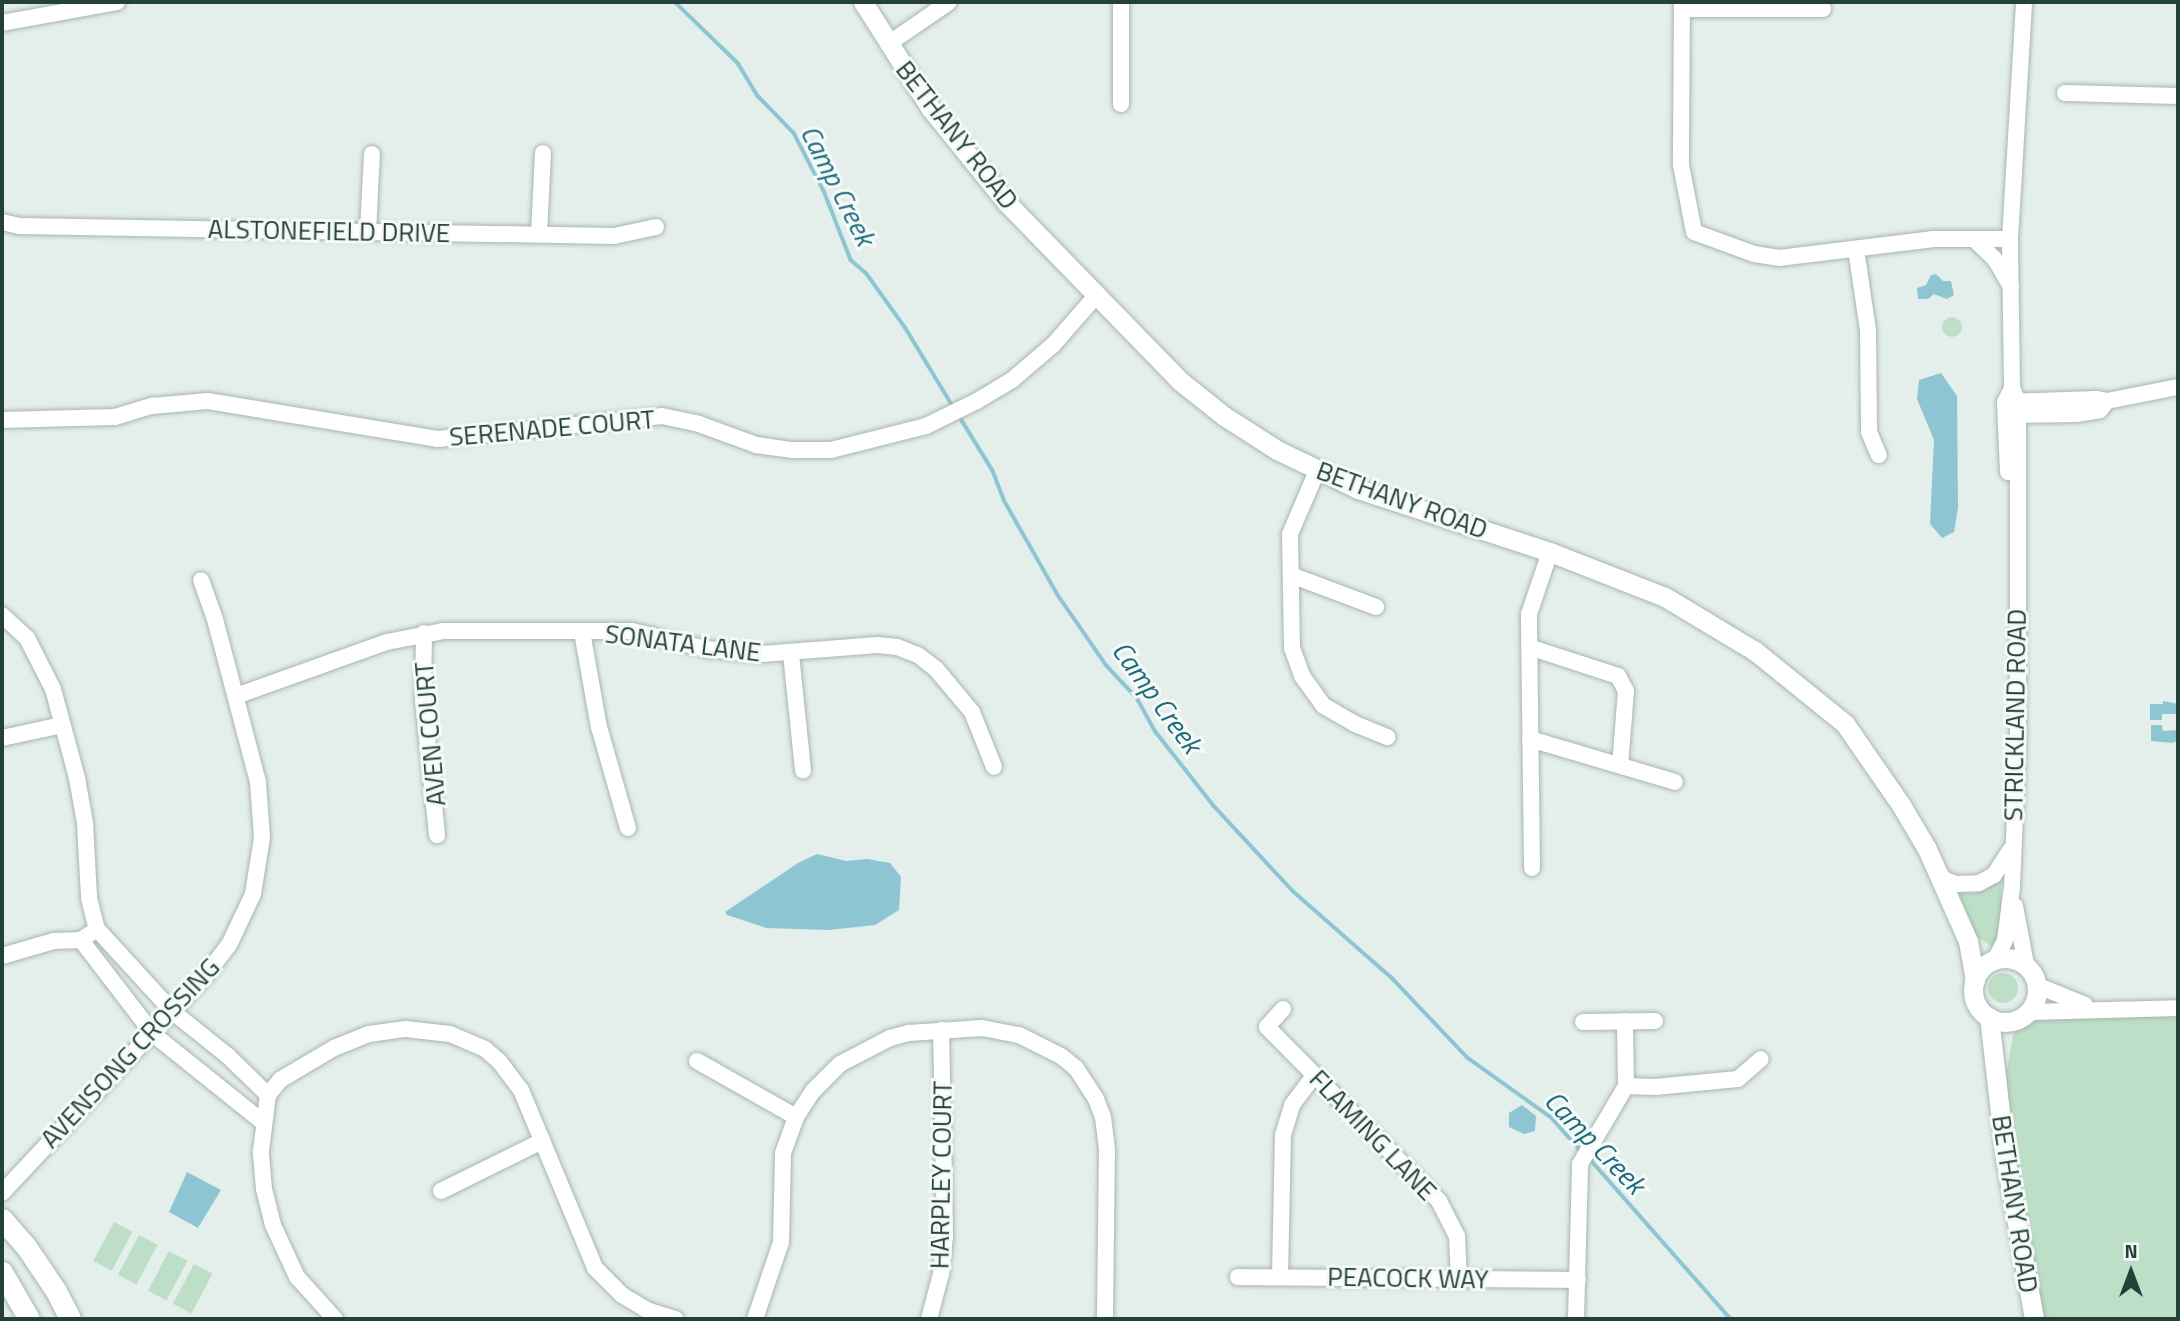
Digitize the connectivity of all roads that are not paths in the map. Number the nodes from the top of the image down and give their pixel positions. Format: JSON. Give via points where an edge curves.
{"nodes":[{"id":1,"x":117,"y":2,"type":"edge"},
{"id":2,"x":863,"y":2,"type":"edge"},
{"id":3,"x":949,"y":2,"type":"edge"},
{"id":4,"x":1121,"y":2,"type":"edge"},
{"id":5,"x":2024,"y":2,"type":"edge"},
{"id":6,"x":1682,"y":6,"type":"edge"},
{"id":7,"x":1823,"y":9,"type":"dead end"},
{"id":8,"x":2,"y":23,"type":"edge"},
{"id":9,"x":888,"y":44,"type":"junction"},
{"id":10,"x":2065,"y":93,"type":"dead end"},
{"id":11,"x":2178,"y":96,"type":"edge"},
{"id":12,"x":1121,"y":104,"type":"dead end"},
{"id":13,"x":543,"y":153,"type":"dead end"},
{"id":14,"x":372,"y":154,"type":"dead end"},
{"id":15,"x":2,"y":222,"type":"edge"},
{"id":16,"x":656,"y":227,"type":"dead end"},
{"id":17,"x":368,"y":232,"type":"junction"},
{"id":18,"x":539,"y":234,"type":"junction"},
{"id":19,"x":1974,"y":239,"type":"junction"},
{"id":20,"x":2010,"y":239,"type":"junction"},
{"id":21,"x":1856,"y":249,"type":"junction"},
{"id":22,"x":2012,"y":288,"type":"junction"},
{"id":23,"x":1095,"y":297,"type":"junction"},
{"id":24,"x":2011,"y":356,"type":"junction"},
{"id":25,"x":2178,"y":387,"type":"edge"},
{"id":26,"x":2061,"y":401,"type":"junction"},
{"id":27,"x":2107,"y":401,"type":"junction"},
{"id":28,"x":2012,"y":404,"type":"junction"},
{"id":29,"x":2049,"y":416,"type":"junction"},
{"id":30,"x":2,"y":419,"type":"edge"},
{"id":31,"x":2018,"y":453,"type":"junction"},
{"id":32,"x":1880,"y":455,"type":"dead end"},
{"id":33,"x":1317,"y":471,"type":"junction"},
{"id":34,"x":1550,"y":552,"type":"junction"},
{"id":35,"x":1291,"y":575,"type":"junction"},
{"id":36,"x":201,"y":580,"type":"dead end"},
{"id":37,"x":2017,"y":586,"type":"junction"},
{"id":38,"x":1376,"y":607,"type":"dead end"},
{"id":39,"x":2,"y":615,"type":"edge"},
{"id":40,"x":582,"y":632,"type":"junction"},
{"id":41,"x":424,"y":634,"type":"junction"},
{"id":42,"x":1530,"y":647,"type":"junction"},
{"id":43,"x":790,"y":654,"type":"junction"},
{"id":44,"x":236,"y":696,"type":"junction"},
{"id":45,"x":62,"y":725,"type":"junction"},
{"id":46,"x":1387,"y":737,"type":"dead end"},
{"id":47,"x":2,"y":738,"type":"edge"},
{"id":48,"x":1530,"y":739,"type":"junction"},
{"id":49,"x":1620,"y":765,"type":"junction"},
{"id":50,"x":993,"y":767,"type":"dead end"},
{"id":51,"x":803,"y":770,"type":"dead end"},
{"id":52,"x":1675,"y":782,"type":"dead end"},
{"id":53,"x":628,"y":828,"type":"dead end"},
{"id":54,"x":437,"y":835,"type":"dead end"},
{"id":55,"x":2013,"y":845,"type":"junction"},
{"id":56,"x":1532,"y":869,"type":"dead end"},
{"id":57,"x":1936,"y":870,"type":"junction"},
{"id":58,"x":2012,"y":887,"type":"junction"},
{"id":59,"x":97,"y":929,"type":"junction"},
{"id":60,"x":81,"y":940,"type":"junction"},
{"id":61,"x":1968,"y":941,"type":"junction"},
{"id":62,"x":2,"y":956,"type":"edge"},
{"id":63,"x":1992,"y":961,"type":"junction"},
{"id":64,"x":2026,"y":965,"type":"junction"},
{"id":65,"x":1975,"y":980,"type":"junction"},
{"id":66,"x":2036,"y":985,"type":"junction"},
{"id":67,"x":2178,"y":1008,"type":"edge"},
{"id":68,"x":1283,"y":1009,"type":"dead end"},
{"id":69,"x":2101,"y":1009,"type":"junction"},
{"id":70,"x":173,"y":1012,"type":"junction"},
{"id":71,"x":2022,"y":1016,"type":"junction"},
{"id":72,"x":1989,"y":1017,"type":"junction"},
{"id":73,"x":1625,"y":1021,"type":"junction"},
{"id":74,"x":1655,"y":1021,"type":"dead end"},
{"id":75,"x":1583,"y":1022,"type":"dead end"},
{"id":76,"x":941,"y":1030,"type":"junction"},
{"id":77,"x":153,"y":1034,"type":"junction"},
{"id":78,"x":1761,"y":1059,"type":"dead end"},
{"id":79,"x":697,"y":1061,"type":"dead end"},
{"id":80,"x":1315,"y":1075,"type":"junction"},
{"id":81,"x":1626,"y":1086,"type":"junction"},
{"id":82,"x":1997,"y":1088,"type":"junction"},
{"id":83,"x":268,"y":1095,"type":"junction"},
{"id":84,"x":796,"y":1117,"type":"junction"},
{"id":85,"x":263,"y":1122,"type":"junction"},
{"id":86,"x":542,"y":1140,"type":"junction"},
{"id":87,"x":441,"y":1191,"type":"dead end"},
{"id":88,"x":2,"y":1193,"type":"edge"},
{"id":89,"x":2,"y":1219,"type":"edge"},
{"id":90,"x":2,"y":1272,"type":"edge"},
{"id":91,"x":1238,"y":1276,"type":"dead end"},
{"id":92,"x":1280,"y":1277,"type":"junction"},
{"id":93,"x":1459,"y":1279,"type":"junction"},
{"id":94,"x":1578,"y":1280,"type":"junction"},
{"id":95,"x":29,"y":1319,"type":"edge"},
{"id":96,"x":70,"y":1319,"type":"edge"},
{"id":97,"x":335,"y":1319,"type":"edge"},
{"id":98,"x":676,"y":1319,"type":"edge"},
{"id":99,"x":755,"y":1319,"type":"edge"},
{"id":100,"x":929,"y":1319,"type":"edge"},
{"id":101,"x":1105,"y":1319,"type":"edge"},
{"id":102,"x":1576,"y":1319,"type":"edge"},
{"id":103,"x":2034,"y":1319,"type":"edge"}],
"edges":[{"from":1,"to":8,"type":"street"},
{"from":2,"to":9,"type":"street","name":"BETHANY ROAD"},
{"from":3,"to":9,"type":"street"},
{"from":4,"to":12,"type":"street"},
{"from":5,"to":20,"type":"street"},
{"from":6,"to":7,"type":"street"},
{"from":6,"to":21,"type":"street","via":[[1681,165],[1694,232],[1766,257]]},
{"from":9,"to":23,"type":"street","name":"BETHANY ROAD","via":[[968,157]]},
{"from":10,"to":11,"type":"street"},
{"from":13,"to":18,"type":"street"},
{"from":14,"to":17,"type":"street"},
{"from":15,"to":17,"type":"street","name":"ALSTONEFIELD DRIVE","via":[[19,226]]},
{"from":16,"to":18,"type":"street","name":"ALSTONEFIELD DRIVE","via":[[614,236]]},
{"from":17,"to":18,"type":"street","name":"ALSTONEFIELD DRIVE"},
{"from":19,"to":20,"type":"street"},
{"from":19,"to":21,"type":"street"},
{"from":19,"to":22,"type":"street","via":[[1994,258]]},
{"from":20,"to":22,"type":"street"},
{"from":21,"to":32,"type":"street","via":[[1868,330],[1869,432]]},
{"from":22,"to":24,"type":"street"},
{"from":23,"to":30,"type":"street","name":"SERENADE COURT","via":[[1053,345],[1012,380],[978,401],[926,426],[831,450],[765,447],[662,416],[437,439],[208,401],[152,406],[115,417]]},
{"from":23,"to":33,"type":"street","name":"BETHANY ROAD","via":[[1180,381],[1261,441]]},
{"from":24,"to":26,"type":"street","via":[[2025,390]]},
{"from":24,"to":28,"type":"street"},
{"from":25,"to":27,"type":"street"},
{"from":26,"to":27,"type":"street"},
{"from":26,"to":28,"type":"street"},
{"from":27,"to":29,"type":"street","via":[[2100,410]]},
{"from":28,"to":29,"type":"street"},
{"from":28,"to":31,"type":"street","name":"STRICKLAND ROAD"},
{"from":28,"to":37,"type":"street","name":"STRICKLAND ROAD"},
{"from":29,"to":31,"type":"street","via":[[2030,426]]},
{"from":31,"to":37,"type":"street","name":"STRICKLAND ROAD"},
{"from":33,"to":34,"type":"street","name":"BETHANY ROAD","via":[[1358,489]]},
{"from":33,"to":35,"type":"street","via":[[1290,534]]},
{"from":34,"to":42,"type":"street","via":[[1529,614]]},
{"from":34,"to":57,"type":"street","name":"BETHANY ROAD","via":[[1665,597],[1755,651],[1845,724],[1904,809]]},
{"from":35,"to":38,"type":"street"},
{"from":35,"to":46,"type":"street","via":[[1292,648],[1302,676],[1324,706]]},
{"from":36,"to":44,"type":"street","name":"AVENSONG CROSSING"},
{"from":37,"to":55,"type":"street","name":"STRICKLAND ROAD"},
{"from":39,"to":45,"type":"street","via":[[38,654]]},
{"from":40,"to":41,"type":"street","name":"SONATA LANE","via":[[461,630]]},
{"from":40,"to":43,"type":"street","name":"SONATA LANE","via":[[632,631],[706,649]]},
{"from":40,"to":53,"type":"street","via":[[599,727]]},
{"from":41,"to":44,"type":"street","name":"SONATA LANE","via":[[387,642]]},
{"from":41,"to":54,"type":"street","name":"AVEN COURT","via":[[423,699]]},
{"from":42,"to":48,"type":"street"},
{"from":42,"to":49,"type":"street","via":[[1618,676],[1626,691]]},
{"from":43,"to":50,"type":"street","name":"SONATA LANE","via":[[878,645],[918,655],[972,712]]},
{"from":43,"to":51,"type":"street"},
{"from":44,"to":70,"type":"street","name":"AVENSONG CROSSING","via":[[260,800],[262,838],[257,875],[229,945]]},
{"from":45,"to":47,"type":"street"},
{"from":45,"to":59,"type":"street","via":[[85,823],[89,898]]},
{"from":48,"to":49,"type":"street"},
{"from":48,"to":56,"type":"street"},
{"from":49,"to":52,"type":"street"},
{"from":55,"to":57,"type":"street","name":"STRICKLAND ROAD","via":[[1994,875],[1979,883],[1956,884]]},
{"from":55,"to":58,"type":"street","name":"STRICKLAND ROAD"},
{"from":57,"to":61,"type":"street","name":"BETHANY ROAD"},
{"from":58,"to":63,"type":"street","name":"STRICKLAND ROAD","via":[[2005,940]]},
{"from":58,"to":64,"type":"street","name":"STRICKLAND ROAD"},
{"from":59,"to":60,"type":"street"},
{"from":59,"to":70,"type":"street"},
{"from":60,"to":62,"type":"street","via":[[54,940]]},
{"from":60,"to":77,"type":"street"},
{"from":61,"to":63,"type":"street","name":"BETHANY ROAD"},
{"from":61,"to":65,"type":"street","name":"BETHANY ROAD"},
{"from":63,"to":64,"type":"street","via":[[2010,958]]},
{"from":63,"to":65,"type":"street"},
{"from":64,"to":66,"type":"street"},
{"from":65,"to":72,"type":"street","via":[[1975,999]]},
{"from":66,"to":69,"type":"street","via":[[2069,1001]]},
{"from":66,"to":71,"type":"street"},
{"from":67,"to":69,"type":"street"},
{"from":68,"to":80,"type":"street","name":"FLAMING LANE","via":[[1267,1027]]},
{"from":69,"to":71,"type":"street"},
{"from":70,"to":77,"type":"street","name":"AVENSONG CROSSING"},
{"from":70,"to":83,"type":"street"},
{"from":71,"to":72,"type":"street"},
{"from":71,"to":82,"type":"street","name":"BETHANY ROAD","via":[[2005,1041]]},
{"from":72,"to":82,"type":"street","name":"BETHANY ROAD"},
{"from":73,"to":74,"type":"street"},
{"from":73,"to":75,"type":"street"},
{"from":73,"to":81,"type":"street"},
{"from":76,"to":84,"type":"street","via":[[890,1038],[856,1054],[826,1077]]},
{"from":76,"to":100,"type":"street","name":"HARPLEY COURT","via":[[945,1236]]},
{"from":76,"to":101,"type":"street","via":[[982,1028],[1019,1035],[1061,1056],[1087,1083],[1103,1117],[1107,1150]]},
{"from":77,"to":85,"type":"street"},
{"from":77,"to":88,"type":"street","name":"AVENSONG CROSSING"},
{"from":78,"to":81,"type":"street","via":[[1738,1079]]},
{"from":79,"to":84,"type":"street"},
{"from":80,"to":92,"type":"street","via":[[1292,1105],[1283,1135]]},
{"from":80,"to":93,"type":"street","name":"FLAMING LANE","via":[[1439,1201],[1457,1237]]},
{"from":81,"to":94,"type":"street","via":[[1580,1164]]},
{"from":82,"to":103,"type":"street","name":"BETHANY ROAD"},
{"from":83,"to":85,"type":"street"},
{"from":83,"to":86,"type":"street","via":[[279,1080],[351,1040],[406,1029],[450,1034],[485,1049],[499,1061],[521,1090]]},
{"from":84,"to":99,"type":"street","via":[[780,1171],[782,1241]]},
{"from":85,"to":97,"type":"street","via":[[262,1170],[273,1225],[297,1276]]},
{"from":86,"to":87,"type":"street"},
{"from":86,"to":98,"type":"street","via":[[595,1268],[622,1295],[649,1311]]},
{"from":89,"to":96,"type":"main road","via":[[25,1245]]},
{"from":90,"to":95,"type":"main road"},
{"from":91,"to":92,"type":"street","name":"PEACOCK WAY"},
{"from":92,"to":93,"type":"street","name":"PEACOCK WAY"},
{"from":93,"to":94,"type":"street","name":"PEACOCK WAY"},
{"from":94,"to":102,"type":"street"}]}
